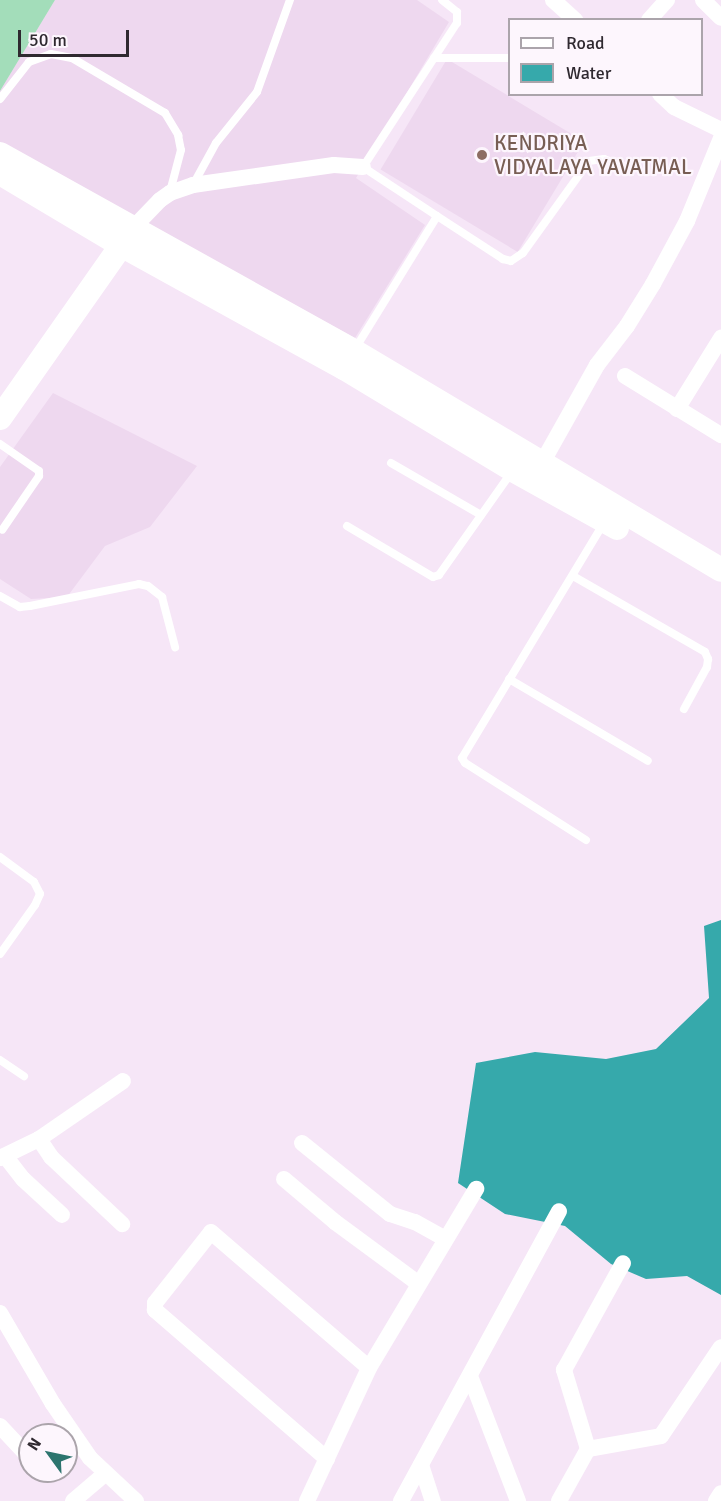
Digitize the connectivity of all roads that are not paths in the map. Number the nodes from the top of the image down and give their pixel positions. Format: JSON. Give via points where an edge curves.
{"nodes":[{"id":1,"x":290,"y":0,"type":"edge"},
{"id":2,"x":442,"y":0,"type":"edge"},
{"id":3,"x":554,"y":0,"type":"edge"},
{"id":4,"x":667,"y":0,"type":"edge"},
{"id":5,"x":703,"y":0,"type":"edge"},
{"id":6,"x":573,"y":18,"type":"edge"},
{"id":7,"x":651,"y":18,"type":"edge"},
{"id":8,"x":721,"y":18,"type":"edge"},
{"id":9,"x":434,"y":58,"type":"junction"},
{"id":10,"x":508,"y":58,"type":"edge"},
{"id":11,"x":662,"y":96,"type":"edge"},
{"id":12,"x":0,"y":99,"type":"edge"},
{"id":13,"x":721,"y":130,"type":"edge"},
{"id":14,"x":721,"y":138,"type":"edge"},
{"id":15,"x":0,"y":154,"type":"edge"},
{"id":16,"x":363,"y":167,"type":"junction"},
{"id":17,"x":626,"y":167,"type":"dead end"},
{"id":18,"x":0,"y":173,"type":"edge"},
{"id":19,"x":193,"y":186,"type":"junction"},
{"id":20,"x":170,"y":193,"type":"junction"},
{"id":21,"x":437,"y":216,"type":"junction"},
{"id":22,"x":127,"y":237,"type":"junction"},
{"id":23,"x":721,"y":338,"type":"edge"},
{"id":24,"x":349,"y":359,"type":"junction"},
{"id":25,"x":625,"y":376,"type":"dead end"},
{"id":26,"x":677,"y":409,"type":"junction"},
{"id":27,"x":0,"y":417,"type":"edge"},
{"id":28,"x":721,"y":435,"type":"edge"},
{"id":29,"x":0,"y":444,"type":"edge"},
{"id":30,"x":391,"y":463,"type":"dead end"},
{"id":31,"x":528,"y":466,"type":"junction"},
{"id":32,"x":610,"y":514,"type":"junction"},
{"id":33,"x":482,"y":515,"type":"junction"},
{"id":34,"x":347,"y":526,"type":"dead end"},
{"id":35,"x":2,"y":530,"type":"dead end"},
{"id":36,"x":573,"y":576,"type":"junction"},
{"id":37,"x":719,"y":578,"type":"edge"},
{"id":38,"x":0,"y":596,"type":"edge"},
{"id":39,"x":175,"y":647,"type":"dead end"},
{"id":40,"x":509,"y":679,"type":"junction"},
{"id":41,"x":684,"y":709,"type":"dead end"},
{"id":42,"x":648,"y":761,"type":"dead end"},
{"id":43,"x":586,"y":840,"type":"dead end"},
{"id":44,"x":0,"y":857,"type":"edge"},
{"id":45,"x":0,"y":954,"type":"edge"},
{"id":46,"x":0,"y":1060,"type":"edge"},
{"id":47,"x":24,"y":1076,"type":"dead end"},
{"id":48,"x":123,"y":1081,"type":"dead end"},
{"id":49,"x":39,"y":1139,"type":"junction"},
{"id":50,"x":302,"y":1143,"type":"dead end"},
{"id":51,"x":2,"y":1157,"type":"edge"},
{"id":52,"x":284,"y":1179,"type":"dead end"},
{"id":53,"x":476,"y":1189,"type":"dead end"},
{"id":54,"x":559,"y":1211,"type":"dead end"},
{"id":55,"x":62,"y":1215,"type":"dead end"},
{"id":56,"x":122,"y":1224,"type":"dead end"},
{"id":57,"x":446,"y":1239,"type":"junction"},
{"id":58,"x":623,"y":1263,"type":"dead end"},
{"id":59,"x":419,"y":1284,"type":"junction"},
{"id":60,"x":0,"y":1313,"type":"edge"},
{"id":61,"x":721,"y":1347,"type":"edge"},
{"id":62,"x":369,"y":1368,"type":"junction"},
{"id":63,"x":470,"y":1376,"type":"junction"},
{"id":64,"x":0,"y":1426,"type":"edge"},
{"id":65,"x":18,"y":1445,"type":"edge"},
{"id":66,"x":588,"y":1449,"type":"junction"},
{"id":67,"x":327,"y":1459,"type":"junction"},
{"id":68,"x":421,"y":1465,"type":"junction"},
{"id":69,"x":106,"y":1473,"type":"junction"},
{"id":70,"x":721,"y":1493,"type":"edge"},
{"id":71,"x":73,"y":1501,"type":"edge"},
{"id":72,"x":136,"y":1501,"type":"edge"},
{"id":73,"x":307,"y":1501,"type":"edge"},
{"id":74,"x":401,"y":1501,"type":"edge"},
{"id":75,"x":433,"y":1501,"type":"edge"},
{"id":76,"x":518,"y":1501,"type":"edge"},
{"id":77,"x":559,"y":1501,"type":"edge"},
{"id":78,"x":716,"y":1501,"type":"edge"}],
"edges":[{"from":1,"to":19,"type":"lane","via":[[257,92],[216,143]]},
{"from":2,"to":9,"type":"lane","via":[[458,17]]},
{"from":3,"to":6,"type":"street"},
{"from":4,"to":7,"type":"street"},
{"from":5,"to":8,"type":"street"},
{"from":9,"to":10,"type":"lane"},
{"from":9,"to":16,"type":"lane"},
{"from":11,"to":13,"type":"street","via":[[674,107]]},
{"from":12,"to":20,"type":"lane","via":[[28,63],[39,56],[72,58],[169,118],[181,150]]},
{"from":14,"to":31,"type":"street","via":[[687,221],[653,284]]},
{"from":15,"to":22,"type":"street"},
{"from":16,"to":19,"type":"street","via":[[334,165]]},
{"from":16,"to":21,"type":"lane"},
{"from":17,"to":21,"type":"lane","via":[[604,159],[589,161],[523,253],[511,261]]},
{"from":18,"to":22,"type":"street"},
{"from":19,"to":20,"type":"street"},
{"from":20,"to":22,"type":"street"},
{"from":21,"to":24,"type":"lane"},
{"from":22,"to":24,"type":"street"},
{"from":22,"to":27,"type":"street"},
{"from":23,"to":26,"type":"street"},
{"from":24,"to":31,"type":"street"},
{"from":25,"to":26,"type":"street"},
{"from":26,"to":28,"type":"street"},
{"from":29,"to":35,"type":"lane","via":[[39,471]]},
{"from":30,"to":33,"type":"lane"},
{"from":31,"to":32,"type":"street"},
{"from":31,"to":33,"type":"lane"},
{"from":32,"to":36,"type":"lane"},
{"from":32,"to":37,"type":"street"},
{"from":33,"to":34,"type":"lane","via":[[439,575],[433,577]]},
{"from":36,"to":40,"type":"lane"},
{"from":36,"to":41,"type":"lane","via":[[705,652],[707,667]]},
{"from":38,"to":39,"type":"lane","via":[[20,607],[139,584],[148,586],[162,597]]},
{"from":40,"to":42,"type":"lane"},
{"from":40,"to":43,"type":"lane","via":[[462,761]]},
{"from":44,"to":45,"type":"lane","via":[[33,882],[40,894]]},
{"from":46,"to":47,"type":"lane"},
{"from":48,"to":49,"type":"street"},
{"from":49,"to":51,"type":"street"},
{"from":49,"to":56,"type":"street","via":[[51,1157]]},
{"from":50,"to":57,"type":"street","via":[[390,1214]]},
{"from":51,"to":55,"type":"street"},
{"from":52,"to":59,"type":"street"},
{"from":53,"to":57,"type":"street"},
{"from":54,"to":63,"type":"street"},
{"from":57,"to":59,"type":"street"},
{"from":58,"to":66,"type":"street","via":[[564,1370]]},
{"from":59,"to":62,"type":"street"},
{"from":60,"to":69,"type":"street","via":[[53,1404],[90,1458]]},
{"from":61,"to":66,"type":"street","via":[[661,1436]]},
{"from":62,"to":67,"type":"street"},
{"from":62,"to":67,"type":"street","via":[[211,1232],[155,1303],[155,1310]]},
{"from":63,"to":68,"type":"street"},
{"from":63,"to":76,"type":"street"},
{"from":64,"to":65,"type":"street"},
{"from":66,"to":77,"type":"street"},
{"from":67,"to":73,"type":"street"},
{"from":68,"to":74,"type":"street"},
{"from":68,"to":75,"type":"street"},
{"from":69,"to":71,"type":"street"},
{"from":69,"to":72,"type":"street"},
{"from":70,"to":78,"type":"street"}]}
